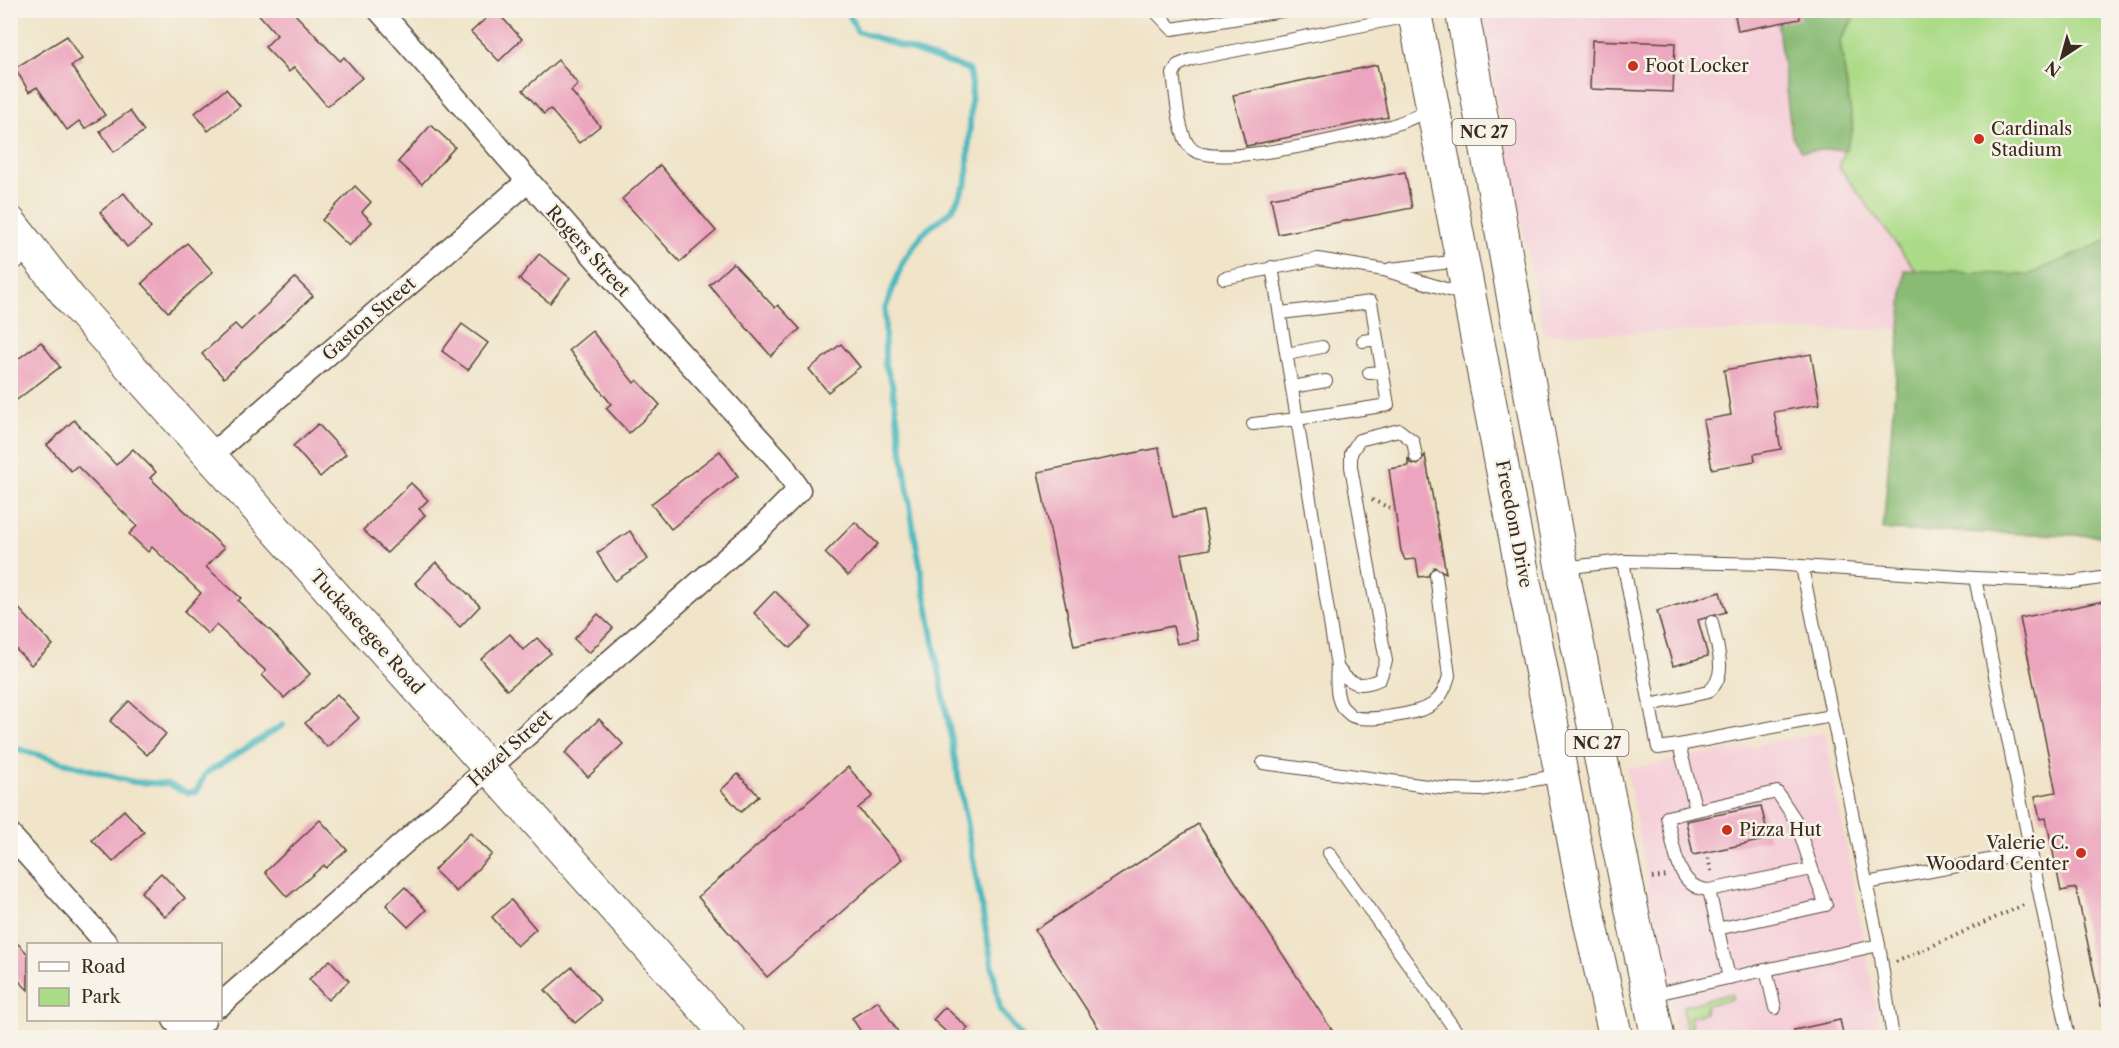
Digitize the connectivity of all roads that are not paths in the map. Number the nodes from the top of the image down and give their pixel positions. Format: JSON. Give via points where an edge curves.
{"nodes":[{"id":1,"x":379,"y":10,"type":"edge"},
{"id":2,"x":1154,"y":10,"type":"edge"},
{"id":3,"x":1288,"y":10,"type":"edge"},
{"id":4,"x":1462,"y":10,"type":"edge"},
{"id":5,"x":1267,"y":12,"type":"edge"},
{"id":6,"x":1414,"y":13,"type":"edge"},
{"id":7,"x":1434,"y":109,"type":"junction"},
{"id":8,"x":527,"y":182,"type":"junction"},
{"id":9,"x":10,"y":222,"type":"edge"},
{"id":10,"x":1506,"y":254,"type":"junction"},
{"id":11,"x":21,"y":259,"type":"edge"},
{"id":12,"x":1464,"y":260,"type":"junction"},
{"id":13,"x":1272,"y":267,"type":"junction"},
{"id":14,"x":1384,"y":270,"type":"junction"},
{"id":15,"x":1224,"y":278,"type":"dead end"},
{"id":16,"x":1470,"y":297,"type":"junction"},
{"id":17,"x":1281,"y":314,"type":"junction"},
{"id":18,"x":1377,"y":339,"type":"junction"},
{"id":19,"x":1363,"y":341,"type":"dead end"},
{"id":20,"x":1322,"y":347,"type":"dead end"},
{"id":21,"x":1287,"y":354,"type":"junction"},
{"id":22,"x":1383,"y":372,"type":"junction"},
{"id":23,"x":1369,"y":373,"type":"dead end"},
{"id":24,"x":1326,"y":381,"type":"dead end"},
{"id":25,"x":1292,"y":387,"type":"junction"},
{"id":26,"x":1297,"y":419,"type":"junction"},
{"id":27,"x":1253,"y":424,"type":"dead end"},
{"id":28,"x":210,"y":456,"type":"junction"},
{"id":29,"x":1416,"y":457,"type":"dead end"},
{"id":30,"x":799,"y":490,"type":"joint"},
{"id":31,"x":1623,"y":561,"type":"junction"},
{"id":32,"x":1802,"y":567,"type":"junction"},
{"id":33,"x":1562,"y":568,"type":"junction"},
{"id":34,"x":1436,"y":575,"type":"dead end"},
{"id":35,"x":2109,"y":577,"type":"edge"},
{"id":36,"x":1975,"y":578,"type":"junction"},
{"id":37,"x":1712,"y":622,"type":"dead end"},
{"id":38,"x":1337,"y":666,"type":"junction"},
{"id":39,"x":1650,"y":705,"type":"junction"},
{"id":40,"x":1831,"y":716,"type":"junction"},
{"id":41,"x":1679,"y":745,"type":"junction"},
{"id":42,"x":1263,"y":763,"type":"dead end"},
{"id":43,"x":488,"y":767,"type":"junction"},
{"id":44,"x":1562,"y":775,"type":"junction"},
{"id":45,"x":1696,"y":810,"type":"junction"},
{"id":46,"x":10,"y":835,"type":"edge"},
{"id":47,"x":2031,"y":852,"type":"junction"},
{"id":48,"x":1329,"y":853,"type":"dead end"},
{"id":49,"x":1812,"y":869,"type":"junction"},
{"id":50,"x":1867,"y":883,"type":"junction"},
{"id":51,"x":1709,"y":890,"type":"junction"},
{"id":52,"x":1587,"y":908,"type":"junction"},
{"id":53,"x":1718,"y":929,"type":"junction"},
{"id":54,"x":106,"y":943,"type":"edge"},
{"id":55,"x":1879,"y":945,"type":"junction"},
{"id":56,"x":1766,"y":970,"type":"junction"},
{"id":57,"x":1729,"y":978,"type":"junction"},
{"id":58,"x":1650,"y":995,"type":"junction"},
{"id":59,"x":222,"y":1003,"type":"edge"},
{"id":60,"x":1775,"y":1008,"type":"dead end"},
{"id":61,"x":202,"y":1021,"type":"edge"},
{"id":62,"x":184,"y":1030,"type":"edge"},
{"id":63,"x":730,"y":1038,"type":"edge"},
{"id":64,"x":1461,"y":1038,"type":"edge"},
{"id":65,"x":1616,"y":1038,"type":"edge"},
{"id":66,"x":1658,"y":1038,"type":"edge"},
{"id":67,"x":1893,"y":1038,"type":"edge"},
{"id":68,"x":2069,"y":1038,"type":"edge"}],
"edges":[{"from":1,"to":8,"type":"street","name":"Rogers Street"},
{"from":2,"to":5,"type":"lane","via":[[1172,29]]},
{"from":3,"to":5,"type":"lane"},
{"from":4,"to":10,"type":"main road","number":"NC 27"},
{"from":6,"to":7,"type":"main road","name":"Freedom Drive","number":"NC 27"},
{"from":6,"to":7,"type":"lane","via":[[1178,65],[1173,74],[1184,140],[1201,155],[1215,157],[1280,150],[1392,125]]},
{"from":7,"to":12,"type":"main road","name":"Freedom Drive","number":"NC 27"},
{"from":8,"to":28,"type":"street","name":"Gaston Street"},
{"from":8,"to":30,"type":"street","name":"Rogers Street","via":[[782,464]]},
{"from":9,"to":11,"type":"main road","name":"Tuckaseegee Road"},
{"from":10,"to":12,"type":"main road"},
{"from":10,"to":33,"type":"main road","number":"NC 27"},
{"from":11,"to":28,"type":"main road","name":"Tuckaseegee Road","via":[[71,300]]},
{"from":12,"to":14,"type":"lane"},
{"from":12,"to":16,"type":"main road","name":"Freedom Drive","number":"NC 27"},
{"from":13,"to":14,"type":"lane","via":[[1318,259]]},
{"from":13,"to":15,"type":"lane"},
{"from":13,"to":17,"type":"lane"},
{"from":14,"to":16,"type":"lane"},
{"from":16,"to":44,"type":"main road","name":"Freedom Drive","number":"NC 27"},
{"from":17,"to":18,"type":"lane","via":[[1371,302]]},
{"from":17,"to":21,"type":"lane"},
{"from":18,"to":19,"type":"lane"},
{"from":18,"to":22,"type":"lane"},
{"from":20,"to":21,"type":"lane"},
{"from":21,"to":25,"type":"lane"},
{"from":22,"to":23,"type":"lane"},
{"from":22,"to":26,"type":"lane","via":[[1388,405]]},
{"from":24,"to":25,"type":"lane"},
{"from":25,"to":26,"type":"lane"},
{"from":26,"to":27,"type":"lane"},
{"from":26,"to":38,"type":"lane"},
{"from":28,"to":43,"type":"main road","name":"Tuckaseegee Road"},
{"from":29,"to":38,"type":"lane","via":[[1413,441],[1399,430],[1359,440],[1351,453],[1386,661],[1380,679],[1370,684],[1355,685]]},
{"from":30,"to":43,"type":"street","name":"Hazel Street","via":[[758,531]]},
{"from":31,"to":32,"type":"lane"},
{"from":31,"to":33,"type":"lane"},
{"from":31,"to":39,"type":"lane"},
{"from":32,"to":36,"type":"lane"},
{"from":32,"to":40,"type":"lane"},
{"from":33,"to":58,"type":"main road","number":"NC 27"},
{"from":34,"to":38,"type":"lane","via":[[1449,676],[1433,705],[1380,717],[1353,717],[1341,706]]},
{"from":35,"to":36,"type":"lane","via":[[2073,582]]},
{"from":36,"to":47,"type":"lane"},
{"from":37,"to":39,"type":"lane","via":[[1721,671],[1714,687],[1708,692]]},
{"from":39,"to":41,"type":"lane","via":[[1658,748]]},
{"from":40,"to":41,"type":"lane"},
{"from":40,"to":50,"type":"lane"},
{"from":41,"to":45,"type":"lane"},
{"from":42,"to":44,"type":"lane","via":[[1448,789],[1480,790]]},
{"from":43,"to":59,"type":"street","name":"Hazel Street"},
{"from":43,"to":63,"type":"main road","name":"Tuckaseegee Road"},
{"from":44,"to":52,"type":"main road","name":"Freedom Drive","number":"NC 27"},
{"from":45,"to":49,"type":"lane","via":[[1777,792],[1796,821]]},
{"from":45,"to":51,"type":"lane","via":[[1667,817],[1682,875],[1693,887]]},
{"from":46,"to":54,"type":"street"},
{"from":47,"to":50,"type":"lane"},
{"from":47,"to":68,"type":"lane"},
{"from":48,"to":64,"type":"lane"},
{"from":49,"to":51,"type":"lane"},
{"from":49,"to":53,"type":"lane","via":[[1826,905]]},
{"from":50,"to":55,"type":"lane"},
{"from":51,"to":53,"type":"lane"},
{"from":52,"to":58,"type":"main road","via":[[1605,938],[1621,989],[1640,996]]},
{"from":52,"to":65,"type":"main road","name":"Freedom Drive","number":"NC 27"},
{"from":53,"to":57,"type":"lane"},
{"from":55,"to":56,"type":"lane"},
{"from":55,"to":67,"type":"lane"},
{"from":56,"to":57,"type":"lane"},
{"from":56,"to":60,"type":"lane"},
{"from":57,"to":58,"type":"lane"},
{"from":58,"to":66,"type":"main road","number":"NC 27"},
{"from":61,"to":62,"type":"street"}]}
